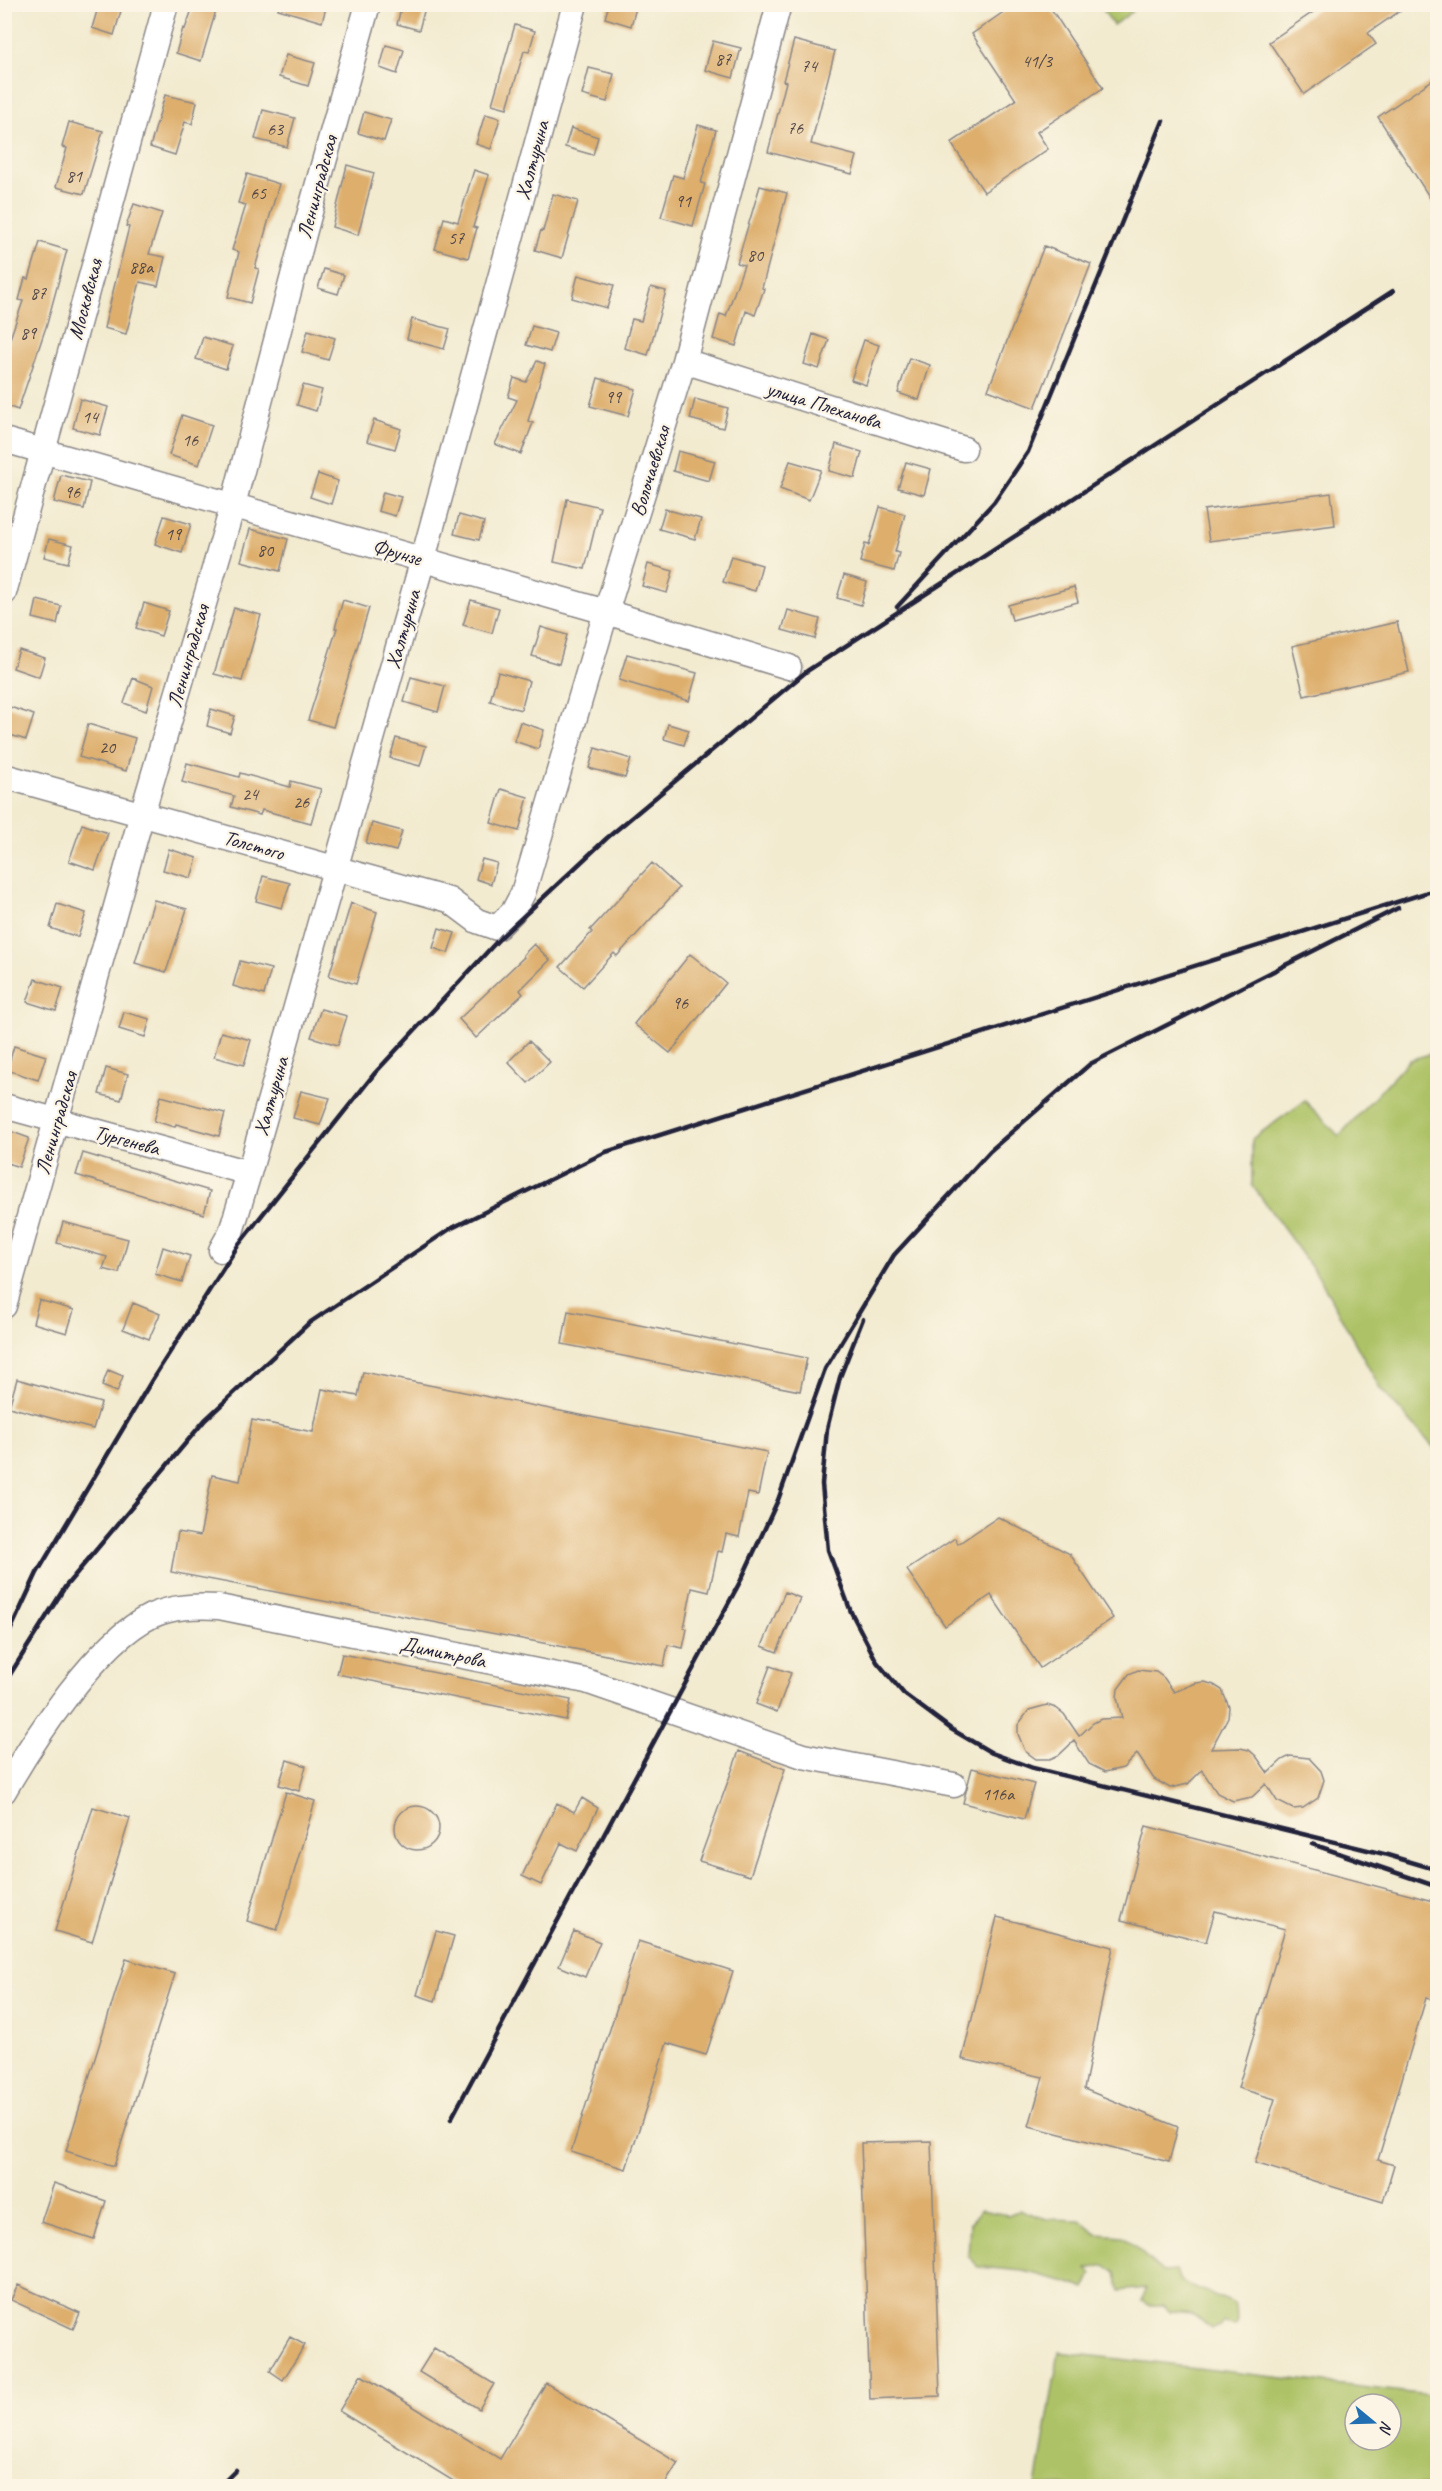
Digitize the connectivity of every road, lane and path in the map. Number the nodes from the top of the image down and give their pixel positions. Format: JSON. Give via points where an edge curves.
{"nodes":[{"id":1,"x":166,"y":4,"type":"edge"},
{"id":2,"x":368,"y":4,"type":"edge"},
{"id":3,"x":575,"y":4,"type":"edge"},
{"id":4,"x":779,"y":4,"type":"edge"},
{"id":5,"x":684,"y":361,"type":"junction"},
{"id":6,"x":4,"y":440,"type":"edge"},
{"id":7,"x":964,"y":449,"type":"dead end"},
{"id":8,"x":43,"y":450,"type":"junction"},
{"id":9,"x":233,"y":505,"type":"junction"},
{"id":10,"x":423,"y":559,"type":"junction"},
{"id":11,"x":4,"y":593,"type":"edge"},
{"id":12,"x":606,"y":612,"type":"junction"},
{"id":13,"x":789,"y":667,"type":"dead end"},
{"id":14,"x":4,"y":776,"type":"edge"},
{"id":15,"x":142,"y":814,"type":"junction"},
{"id":16,"x":336,"y":868,"type":"junction"},
{"id":17,"x":497,"y":928,"type":"joint"},
{"id":18,"x":4,"y":1106,"type":"edge"},
{"id":19,"x":56,"y":1120,"type":"junction"},
{"id":20,"x":249,"y":1173,"type":"junction"},
{"id":21,"x":221,"y":1250,"type":"dead end"},
{"id":22,"x":4,"y":1306,"type":"edge"},
{"id":23,"x":954,"y":1785,"type":"dead end"},
{"id":24,"x":4,"y":1791,"type":"edge"}],
"edges":[{"from":1,"to":8,"type":"street","name":"Московская"},
{"from":2,"to":9,"type":"street","name":"Ленинградская"},
{"from":3,"to":10,"type":"street","name":"Халтурина"},
{"from":4,"to":5,"type":"street","name":"Волочаевская"},
{"from":5,"to":7,"type":"street","name":"улица Плеханова"},
{"from":5,"to":12,"type":"street","name":"Волочаевская"},
{"from":6,"to":8,"type":"street","name":"Фрунзе"},
{"from":8,"to":9,"type":"street","name":"Фрунзе"},
{"from":8,"to":11,"type":"street","name":"Московская"},
{"from":9,"to":10,"type":"street","name":"Фрунзе"},
{"from":9,"to":15,"type":"street","name":"Ленинградская"},
{"from":10,"to":12,"type":"street","name":"Фрунзе"},
{"from":10,"to":16,"type":"street","name":"Халтурина"},
{"from":12,"to":13,"type":"street","name":"Фрунзе"},
{"from":12,"to":17,"type":"street","name":"Волочаевская","via":[[520,900]]},
{"from":14,"to":15,"type":"street","name":"Толстого"},
{"from":15,"to":16,"type":"street","name":"Толстого"},
{"from":15,"to":19,"type":"street","name":"Ленинградская"},
{"from":16,"to":17,"type":"street","name":"Толстого","via":[[449,900],[477,921]]},
{"from":16,"to":20,"type":"street","name":"Халтурина"},
{"from":18,"to":19,"type":"street","name":"Тургенева"},
{"from":19,"to":20,"type":"street","name":"Тургенева"},
{"from":19,"to":22,"type":"street","name":"Ленинградская"},
{"from":20,"to":21,"type":"street","name":"Халтурина","via":[[231,1232]]},
{"from":23,"to":24,"type":"street","name":"Димитрова","via":[[803,1756],[586,1682],[219,1607],[186,1605],[151,1616],[97,1659],[27,1752]]}]}
